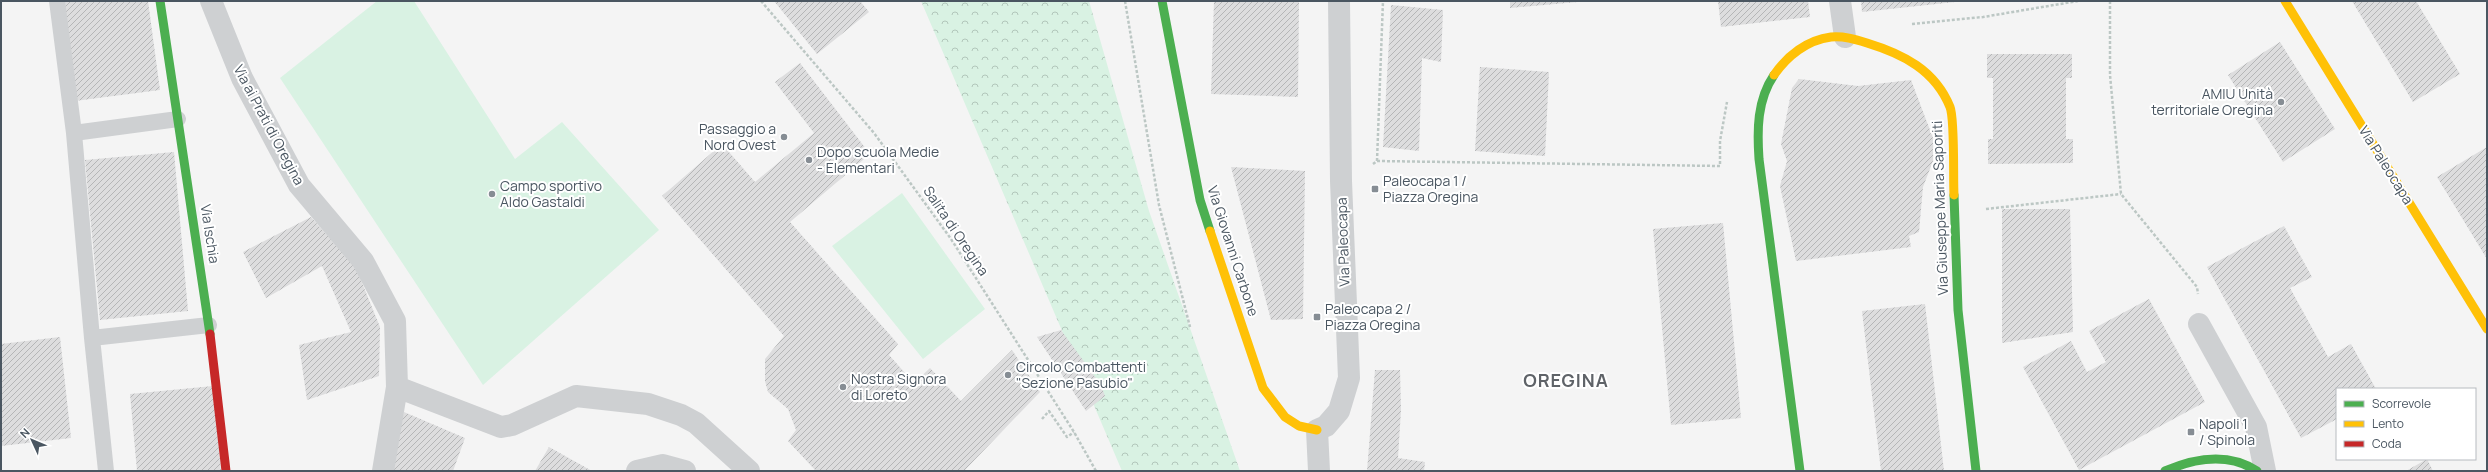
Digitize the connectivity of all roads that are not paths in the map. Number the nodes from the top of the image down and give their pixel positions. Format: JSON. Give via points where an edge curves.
{"nodes":[{"id":1,"x":56,"y":1,"type":"edge"},
{"id":2,"x":160,"y":1,"type":"edge"},
{"id":3,"x":211,"y":1,"type":"edge"},
{"id":4,"x":1162,"y":1,"type":"edge"},
{"id":5,"x":1339,"y":1,"type":"edge"},
{"id":6,"x":1840,"y":1,"type":"edge"},
{"id":7,"x":2285,"y":1,"type":"edge"},
{"id":8,"x":1845,"y":37,"type":"junction"},
{"id":9,"x":178,"y":119,"type":"junction"},
{"id":10,"x":74,"y":133,"type":"junction"},
{"id":11,"x":2200,"y":324,"type":"road end"},
{"id":12,"x":209,"y":325,"type":"junction"},
{"id":13,"x":2487,"y":329,"type":"edge"},
{"id":14,"x":92,"y":338,"type":"junction"},
{"id":15,"x":397,"y":386,"type":"junction"},
{"id":16,"x":1317,"y":430,"type":"junction"},
{"id":17,"x":106,"y":471,"type":"edge"},
{"id":18,"x":226,"y":471,"type":"edge"},
{"id":19,"x":383,"y":471,"type":"edge"},
{"id":20,"x":637,"y":471,"type":"edge"},
{"id":21,"x":685,"y":471,"type":"edge"},
{"id":22,"x":750,"y":471,"type":"edge"},
{"id":23,"x":1319,"y":471,"type":"edge"},
{"id":24,"x":1800,"y":471,"type":"edge"},
{"id":25,"x":1976,"y":471,"type":"edge"},
{"id":26,"x":2165,"y":471,"type":"edge"},
{"id":27,"x":2257,"y":471,"type":"edge"},
{"id":28,"x":2265,"y":471,"type":"edge"}],
"edges":[{"from":1,"to":10,"type":"lane"},
{"from":2,"to":9,"type":"street","name":"Via Ischia"},
{"from":3,"to":15,"type":"street","name":"Via ai Prati di Oregina","via":[[242,78],[299,185],[363,261],[395,321]]},
{"from":4,"to":16,"type":"street","name":"Via Giovanni Carbone","via":[[1200,200],[1263,388],[1271,403],[1287,420],[1297,426]]},
{"from":5,"to":16,"type":"street","name":"Via Paleocapa","via":[[1341,181],[1349,378],[1339,411],[1326,426]]},
{"from":6,"to":8,"type":"street"},
{"from":7,"to":13,"type":"street","name":"Via Paleocapa"},
{"from":8,"to":24,"type":"street","name":"Via Giuseppe Maria Saporiti","via":[[1808,44],[1795,53],[1771,79],[1760,108],[1759,162]]},
{"from":8,"to":25,"type":"street","name":"Via Giuseppe Maria Saporiti","via":[[1870,43],[1914,60],[1933,77],[1951,109],[1958,310]]},
{"from":9,"to":10,"type":"lane"},
{"from":9,"to":12,"type":"street","name":"Via Ischia"},
{"from":10,"to":14,"type":"lane"},
{"from":11,"to":28,"type":"street","via":[[2256,426]]},
{"from":12,"to":14,"type":"lane"},
{"from":12,"to":18,"type":"street","name":"Via Ischia"},
{"from":14,"to":17,"type":"lane"},
{"from":15,"to":19,"type":"street","name":"Via ai Prati di Oregina"},
{"from":15,"to":22,"type":"street","via":[[501,427],[512,425],[576,396],[648,404],[696,423]]},
{"from":16,"to":23,"type":"street"},
{"from":20,"to":21,"type":"street","via":[[662,465]]},
{"from":26,"to":27,"type":"street","via":[[2201,460],[2218,459],[2236,461],[2252,466]]}]}
